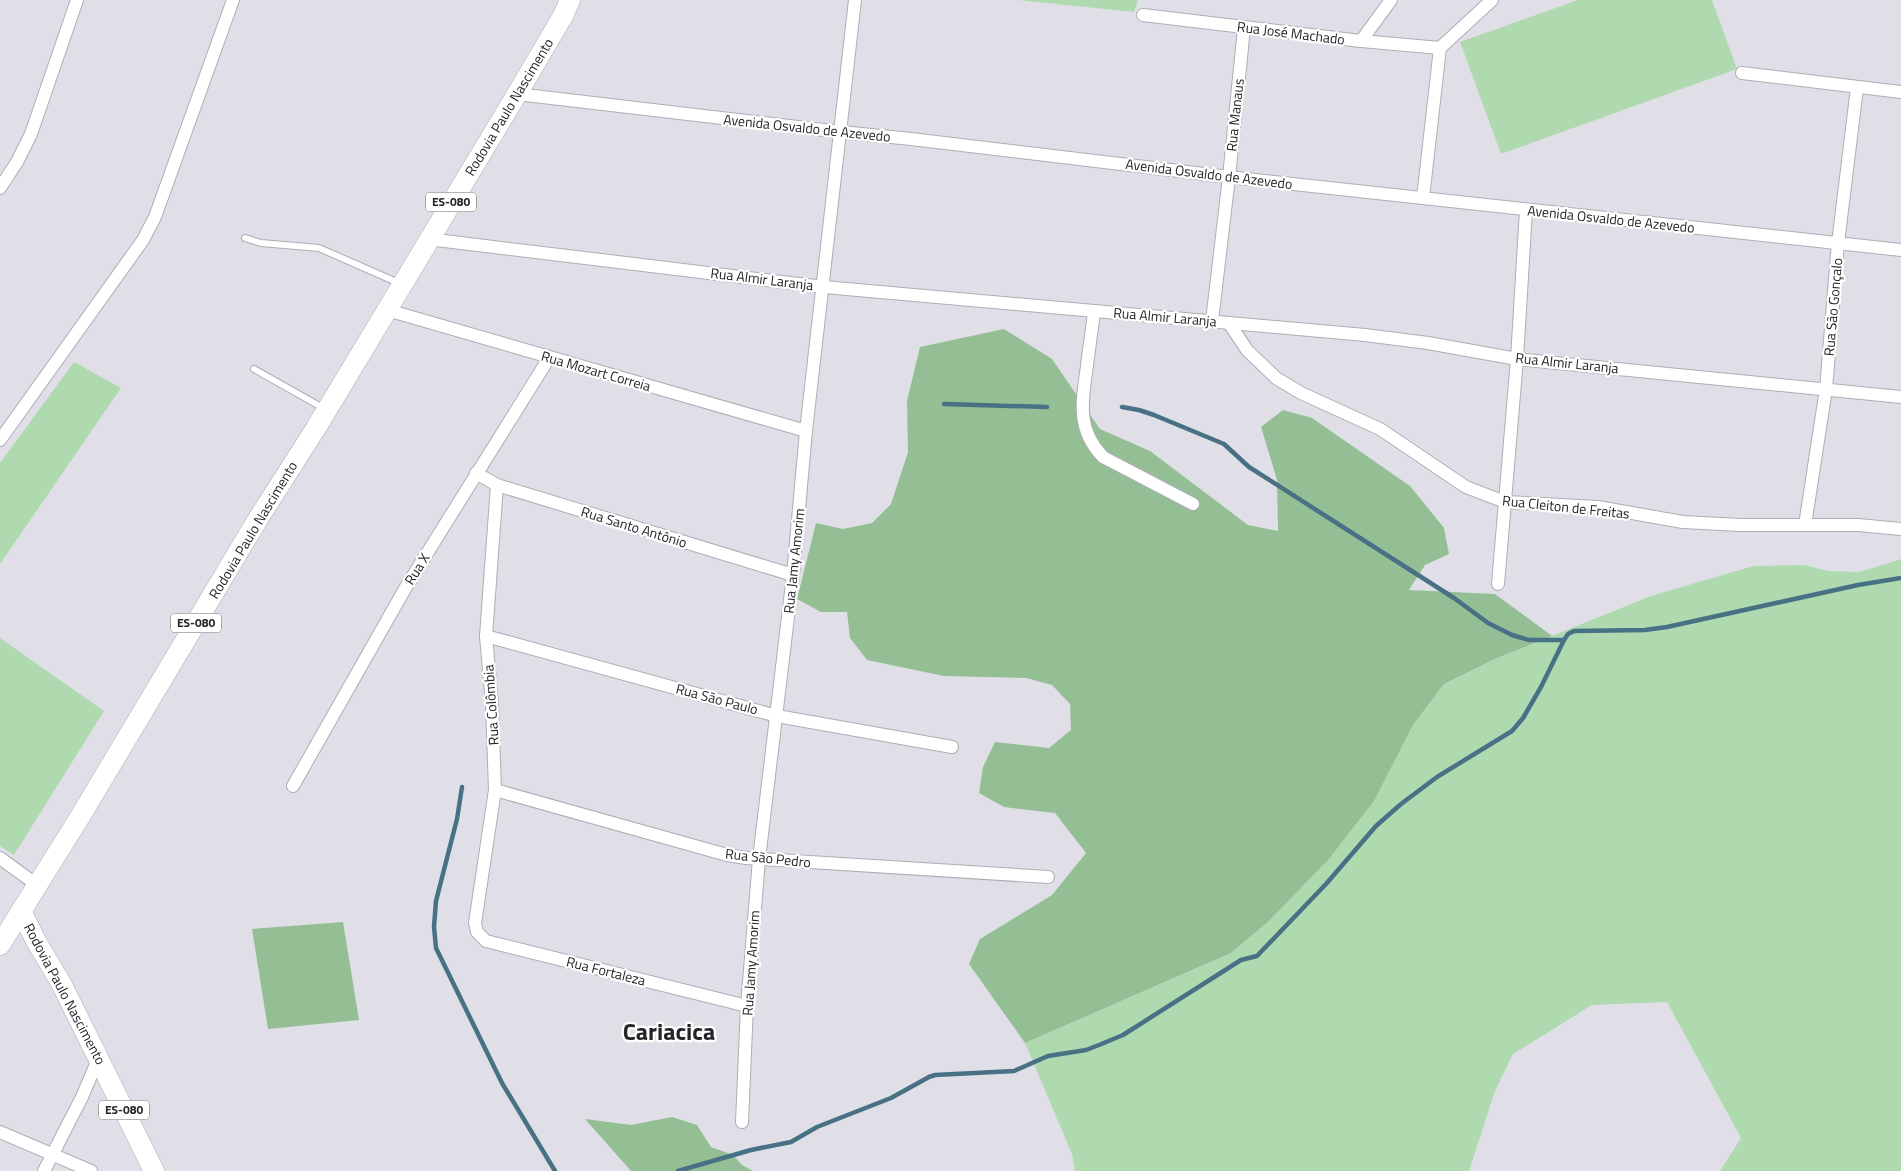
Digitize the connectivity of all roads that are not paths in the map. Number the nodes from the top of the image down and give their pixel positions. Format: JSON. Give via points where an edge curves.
{"nodes":[{"id":1,"x":77,"y":0,"type":"edge"},
{"id":2,"x":233,"y":0,"type":"edge"},
{"id":3,"x":570,"y":0,"type":"edge"},
{"id":4,"x":854,"y":0,"type":"edge"},
{"id":5,"x":1391,"y":0,"type":"edge"},
{"id":6,"x":1492,"y":0,"type":"edge"},
{"id":7,"x":1143,"y":15,"type":"dead end"},
{"id":8,"x":1244,"y":28,"type":"junction"},
{"id":9,"x":1361,"y":41,"type":"junction"},
{"id":10,"x":1440,"y":48,"type":"junction"},
{"id":11,"x":1742,"y":73,"type":"dead end"},
{"id":12,"x":1858,"y":88,"type":"junction"},
{"id":13,"x":1901,"y":92,"type":"edge"},
{"id":14,"x":517,"y":94,"type":"junction"},
{"id":15,"x":840,"y":132,"type":"junction"},
{"id":16,"x":1229,"y":177,"type":"junction"},
{"id":17,"x":0,"y":188,"type":"edge"},
{"id":18,"x":1423,"y":198,"type":"junction"},
{"id":19,"x":1526,"y":210,"type":"junction"},
{"id":20,"x":245,"y":238,"type":"dead end"},
{"id":21,"x":428,"y":239,"type":"junction"},
{"id":22,"x":1838,"y":243,"type":"junction"},
{"id":23,"x":1901,"y":250,"type":"edge"},
{"id":24,"x":402,"y":284,"type":"junction"},
{"id":25,"x":824,"y":287,"type":"junction"},
{"id":26,"x":387,"y":310,"type":"junction"},
{"id":27,"x":1094,"y":312,"type":"junction"},
{"id":28,"x":1212,"y":321,"type":"junction"},
{"id":29,"x":1229,"y":323,"type":"junction"},
{"id":30,"x":549,"y":358,"type":"junction"},
{"id":31,"x":1517,"y":359,"type":"junction"},
{"id":32,"x":254,"y":369,"type":"dead end"},
{"id":33,"x":1826,"y":389,"type":"junction"},
{"id":34,"x":1901,"y":397,"type":"edge"},
{"id":35,"x":326,"y":410,"type":"junction"},
{"id":36,"x":806,"y":431,"type":"junction"},
{"id":37,"x":0,"y":440,"type":"edge"},
{"id":38,"x":476,"y":473,"type":"junction"},
{"id":39,"x":497,"y":485,"type":"junction"},
{"id":40,"x":1504,"y":502,"type":"junction"},
{"id":41,"x":1193,"y":504,"type":"dead end"},
{"id":42,"x":1805,"y":525,"type":"junction"},
{"id":43,"x":1901,"y":529,"type":"edge"},
{"id":44,"x":793,"y":576,"type":"junction"},
{"id":45,"x":1498,"y":584,"type":"dead end"},
{"id":46,"x":486,"y":636,"type":"junction"},
{"id":47,"x":777,"y":716,"type":"junction"},
{"id":48,"x":952,"y":747,"type":"dead end"},
{"id":49,"x":293,"y":786,"type":"dead end"},
{"id":50,"x":495,"y":790,"type":"junction"},
{"id":51,"x":0,"y":858,"type":"edge"},
{"id":52,"x":758,"y":859,"type":"junction"},
{"id":53,"x":1048,"y":877,"type":"dead end"},
{"id":54,"x":37,"y":886,"type":"junction"},
{"id":55,"x":21,"y":911,"type":"junction"},
{"id":56,"x":476,"y":923,"type":"joint"},
{"id":57,"x":0,"y":945,"type":"edge"},
{"id":58,"x":747,"y":1006,"type":"junction"},
{"id":59,"x":99,"y":1057,"type":"junction"},
{"id":60,"x":742,"y":1122,"type":"dead end"},
{"id":61,"x":0,"y":1132,"type":"edge"},
{"id":62,"x":52,"y":1154,"type":"junction"},
{"id":63,"x":44,"y":1171,"type":"edge"},
{"id":64,"x":91,"y":1171,"type":"edge"},
{"id":65,"x":154,"y":1171,"type":"edge"}],
"edges":[{"from":1,"to":17,"type":"street","via":[[30,134]]},
{"from":2,"to":37,"type":"street","via":[[151,224]]},
{"from":3,"to":14,"type":"main road","name":"Rodovia Paulo Nascimento","number":"ES-080"},
{"from":4,"to":15,"type":"street","name":"Rua Jamy Amorim"},
{"from":5,"to":9,"type":"street"},
{"from":6,"to":10,"type":"street"},
{"from":7,"to":8,"type":"street","name":"Rua José Machado"},
{"from":8,"to":9,"type":"street","name":"Rua José Machado"},
{"from":8,"to":16,"type":"street","name":"Rua Manaus"},
{"from":9,"to":10,"type":"street","name":"Rua José Machado"},
{"from":10,"to":18,"type":"street"},
{"from":11,"to":12,"type":"street"},
{"from":12,"to":13,"type":"street"},
{"from":12,"to":22,"type":"street","name":"Rua São Gonçalo"},
{"from":14,"to":15,"type":"street","name":"Avenida Osvaldo de Azevedo"},
{"from":14,"to":21,"type":"main road","name":"Rodovia Paulo Nascimento","number":"ES-080"},
{"from":15,"to":16,"type":"street","name":"Avenida Osvaldo de Azevedo"},
{"from":15,"to":25,"type":"street","name":"Rua Jamy Amorim"},
{"from":16,"to":18,"type":"street","name":"Avenida Osvaldo de Azevedo"},
{"from":16,"to":28,"type":"street","name":"Rua Manaus"},
{"from":18,"to":19,"type":"street","name":"Avenida Osvaldo de Azevedo"},
{"from":19,"to":22,"type":"street","name":"Avenida Osvaldo de Azevedo"},
{"from":19,"to":31,"type":"street"},
{"from":20,"to":24,"type":"lane","via":[[261,243],[320,248]]},
{"from":21,"to":24,"type":"main road","name":"Rodovia Paulo Nascimento","number":"ES-080"},
{"from":21,"to":25,"type":"street","name":"Rua Almir Laranja"},
{"from":22,"to":23,"type":"street","name":"Avenida Osvaldo de Azevedo"},
{"from":22,"to":33,"type":"street","name":"Rua São Gonçalo"},
{"from":24,"to":26,"type":"main road","name":"Rodovia Paulo Nascimento","number":"ES-080"},
{"from":25,"to":27,"type":"street","name":"Rua Almir Laranja"},
{"from":25,"to":36,"type":"street","name":"Rua Jamy Amorim"},
{"from":26,"to":30,"type":"street","name":"Rua Mozart Correia"},
{"from":26,"to":35,"type":"main road","name":"Rodovia Paulo Nascimento","number":"ES-080"},
{"from":27,"to":28,"type":"street","name":"Rua Almir Laranja"},
{"from":27,"to":41,"type":"street","via":[[1082,403],[1086,433],[1093,447],[1103,457]]},
{"from":28,"to":29,"type":"street","name":"Rua Almir Laranja"},
{"from":29,"to":31,"type":"street","name":"Rua Almir Laranja","via":[[1419,342]]},
{"from":29,"to":40,"type":"street","name":"Rua Cleiton de Freitas","via":[[1247,350],[1276,378],[1380,429],[1466,487]]},
{"from":30,"to":36,"type":"street","name":"Rua Mozart Correia"},
{"from":30,"to":38,"type":"street","name":"Rua X"},
{"from":31,"to":33,"type":"street","name":"Rua Almir Laranja"},
{"from":31,"to":40,"type":"street"},
{"from":32,"to":35,"type":"lane"},
{"from":33,"to":34,"type":"street","name":"Rua Almir Laranja"},
{"from":33,"to":42,"type":"street","name":"Rua São Gonçalo"},
{"from":35,"to":54,"type":"main road","name":"Rodovia Paulo Nascimento","number":"ES-080"},
{"from":36,"to":44,"type":"street","name":"Rua Jamy Amorim"},
{"from":38,"to":39,"type":"street","name":"Rua Santo Antônio"},
{"from":38,"to":49,"type":"street","name":"Rua X","via":[[406,587]]},
{"from":39,"to":44,"type":"street","name":"Rua Santo Antônio"},
{"from":39,"to":46,"type":"street","name":"Rua Colômbia"},
{"from":40,"to":42,"type":"street","name":"Rua Cleiton de Freitas","via":[[1598,507],[1683,522]]},
{"from":40,"to":45,"type":"street"},
{"from":42,"to":43,"type":"street","name":"Rua Cleiton de Freitas"},
{"from":44,"to":47,"type":"street","name":"Rua Jamy Amorim"},
{"from":46,"to":47,"type":"street","name":"Rua São Paulo"},
{"from":46,"to":50,"type":"street","name":"Rua Colômbia"},
{"from":47,"to":48,"type":"street","name":"Rua São Paulo"},
{"from":47,"to":52,"type":"street","name":"Rua Jamy Amorim"},
{"from":50,"to":52,"type":"street","name":"Rua São Pedro","via":[[727,855]]},
{"from":50,"to":56,"type":"street","name":"Rua Colômbia"},
{"from":51,"to":54,"type":"street"},
{"from":52,"to":53,"type":"street","name":"Rua São Pedro"},
{"from":52,"to":58,"type":"street","name":"Rua Jamy Amorim"},
{"from":54,"to":55,"type":"main road","name":"Rodovia Paulo Nascimento","number":"ES-080"},
{"from":55,"to":57,"type":"main road"},
{"from":55,"to":59,"type":"main road","name":"Rodovia Paulo Nascimento","number":"ES-080"},
{"from":56,"to":58,"type":"street","name":"Rua Fortaleza","via":[[477,932],[486,942]]},
{"from":58,"to":60,"type":"street","name":"Rua Jamy Amorim"},
{"from":59,"to":62,"type":"street"},
{"from":59,"to":65,"type":"main road","name":"Rodovia Paulo Nascimento","number":"ES-080"},
{"from":61,"to":62,"type":"street"},
{"from":62,"to":63,"type":"street"},
{"from":62,"to":64,"type":"street"}]}
